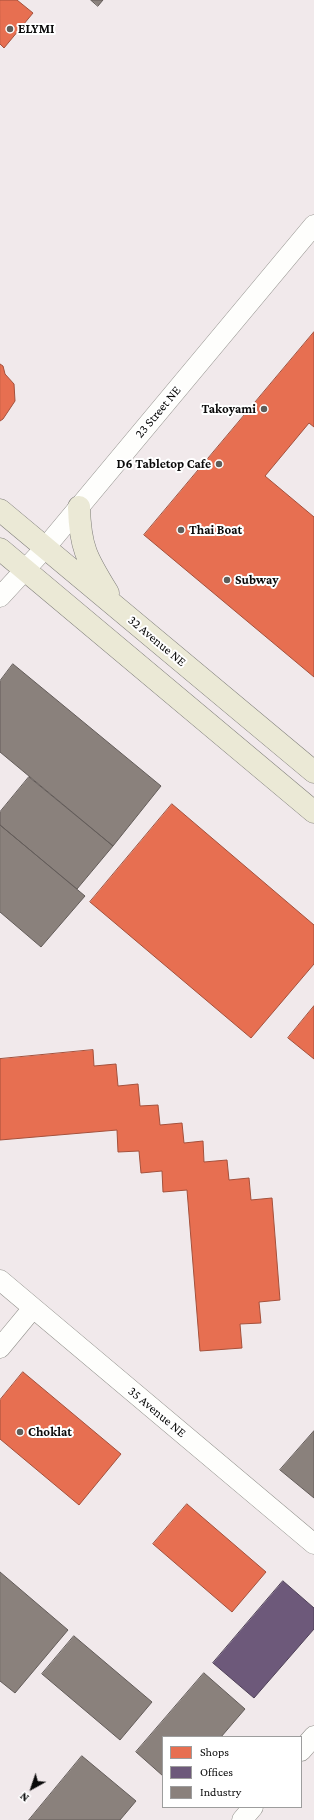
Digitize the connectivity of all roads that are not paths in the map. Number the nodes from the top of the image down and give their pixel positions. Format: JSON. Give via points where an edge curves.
{"nodes":[{"id":1,"x":314,"y":225,"type":"edge"},
{"id":2,"x":79,"y":507,"type":"junction"},
{"id":3,"x":0,"y":510,"type":"edge"},
{"id":4,"x":44,"y":548,"type":"junction"},
{"id":5,"x":0,"y":549,"type":"edge"},
{"id":6,"x":24,"y":570,"type":"junction"},
{"id":7,"x":0,"y":597,"type":"edge"},
{"id":8,"x":117,"y":608,"type":"junction"},
{"id":9,"x":314,"y":772,"type":"edge"},
{"id":10,"x":314,"y":812,"type":"edge"},
{"id":11,"x":0,"y":1280,"type":"edge"},
{"id":12,"x":33,"y":1308,"type":"junction"},
{"id":13,"x":0,"y":1348,"type":"edge"},
{"id":14,"x":314,"y":1544,"type":"edge"},
{"id":15,"x":314,"y":1736,"type":"edge"},
{"id":16,"x":302,"y":1750,"type":"edge"},
{"id":17,"x":252,"y":1808,"type":"edge"},
{"id":18,"x":242,"y":1820,"type":"edge"}],
"edges":[{"from":1,"to":2,"type":"street","name":"23 Street NE"},
{"from":2,"to":4,"type":"street","name":"23 Street NE"},
{"from":2,"to":8,"type":"main road","via":[[82,543],[87,557]]},
{"from":3,"to":4,"type":"main road","name":"32 Avenue NE"},
{"from":4,"to":6,"type":"street","name":"23 Street NE"},
{"from":4,"to":8,"type":"main road","name":"32 Avenue NE"},
{"from":5,"to":6,"type":"main road"},
{"from":6,"to":7,"type":"street","name":"23 Street NE"},
{"from":6,"to":10,"type":"main road"},
{"from":8,"to":9,"type":"main road","name":"32 Avenue NE"},
{"from":11,"to":12,"type":"street","name":"35 Avenue NE"},
{"from":12,"to":13,"type":"street"},
{"from":12,"to":14,"type":"street","name":"35 Avenue NE"},
{"from":15,"to":16,"type":"street"},
{"from":17,"to":18,"type":"street"}]}
